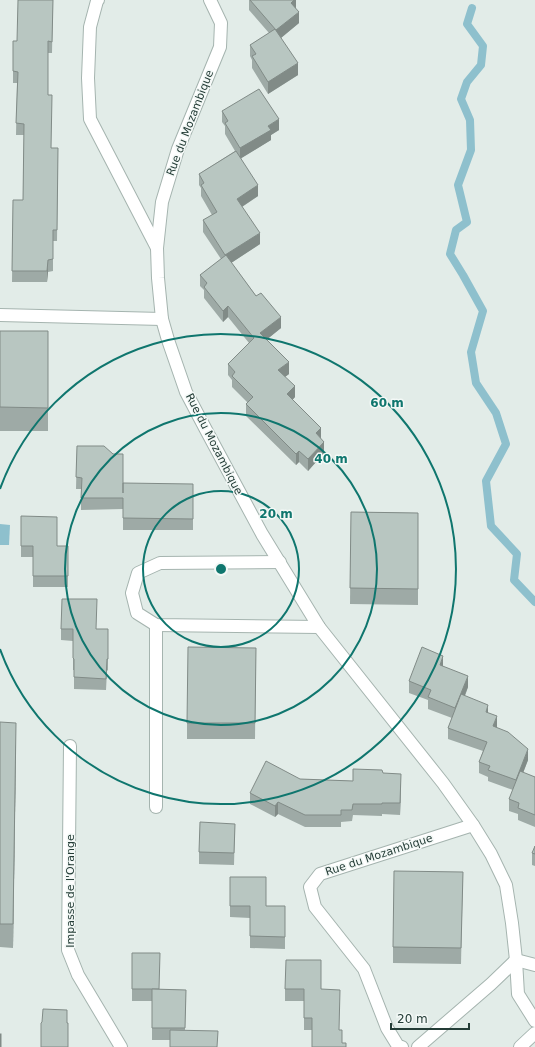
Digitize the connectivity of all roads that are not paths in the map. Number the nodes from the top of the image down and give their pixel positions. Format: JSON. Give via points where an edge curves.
{"nodes":[{"id":1,"x":98,"y":0,"type":"edge"},
{"id":2,"x":210,"y":0,"type":"edge"},
{"id":3,"x":157,"y":248,"type":"junction"},
{"id":4,"x":0,"y":315,"type":"edge"},
{"id":5,"x":162,"y":319,"type":"junction"},
{"id":6,"x":280,"y":562,"type":"junction"},
{"id":7,"x":156,"y":625,"type":"junction"},
{"id":8,"x":319,"y":627,"type":"junction"},
{"id":9,"x":70,"y":746,"type":"dead end"},
{"id":10,"x":156,"y":807,"type":"dead end"},
{"id":11,"x":473,"y":825,"type":"junction"},
{"id":12,"x":516,"y":960,"type":"junction"},
{"id":13,"x":535,"y":965,"type":"edge"},
{"id":14,"x":535,"y":1021,"type":"edge"},
{"id":15,"x":535,"y":1033,"type":"edge"},
{"id":16,"x":121,"y":1047,"type":"edge"},
{"id":17,"x":402,"y":1047,"type":"edge"},
{"id":18,"x":418,"y":1047,"type":"edge"},
{"id":19,"x":520,"y":1047,"type":"edge"}],
"edges":[{"from":1,"to":3,"type":"street","name":"Rue du Mozambique","via":[[90,27],[90,119]]},
{"from":2,"to":3,"type":"street","name":"Rue du Mozambique","via":[[221,23],[220,47],[178,150],[162,202]]},
{"from":3,"to":5,"type":"street","name":"Rue du Mozambique"},
{"from":4,"to":5,"type":"street"},
{"from":5,"to":6,"type":"street","name":"Rue du Mozambique","via":[[186,392],[244,502]]},
{"from":6,"to":7,"type":"street","via":[[160,563],[138,573],[132,593],[137,613]]},
{"from":6,"to":8,"type":"street","name":"Rue du Mozambique"},
{"from":7,"to":8,"type":"street"},
{"from":7,"to":10,"type":"street"},
{"from":8,"to":11,"type":"street","name":"Rue du Mozambique","via":[[443,783]]},
{"from":9,"to":16,"type":"street","name":"Impasse de l'Orange","via":[[68,950],[78,975]]},
{"from":11,"to":12,"type":"street","name":"Rue du Mozambique","via":[[506,885]]},
{"from":11,"to":17,"type":"street","name":"Rue du Mozambique","via":[[320,874],[310,887],[315,907],[364,969],[387,1028],[398,1046]]},
{"from":12,"to":13,"type":"street"},
{"from":12,"to":14,"type":"street","name":"Rue du Mozambique","via":[[518,994]]},
{"from":12,"to":18,"type":"street"},
{"from":15,"to":19,"type":"street"}]}
